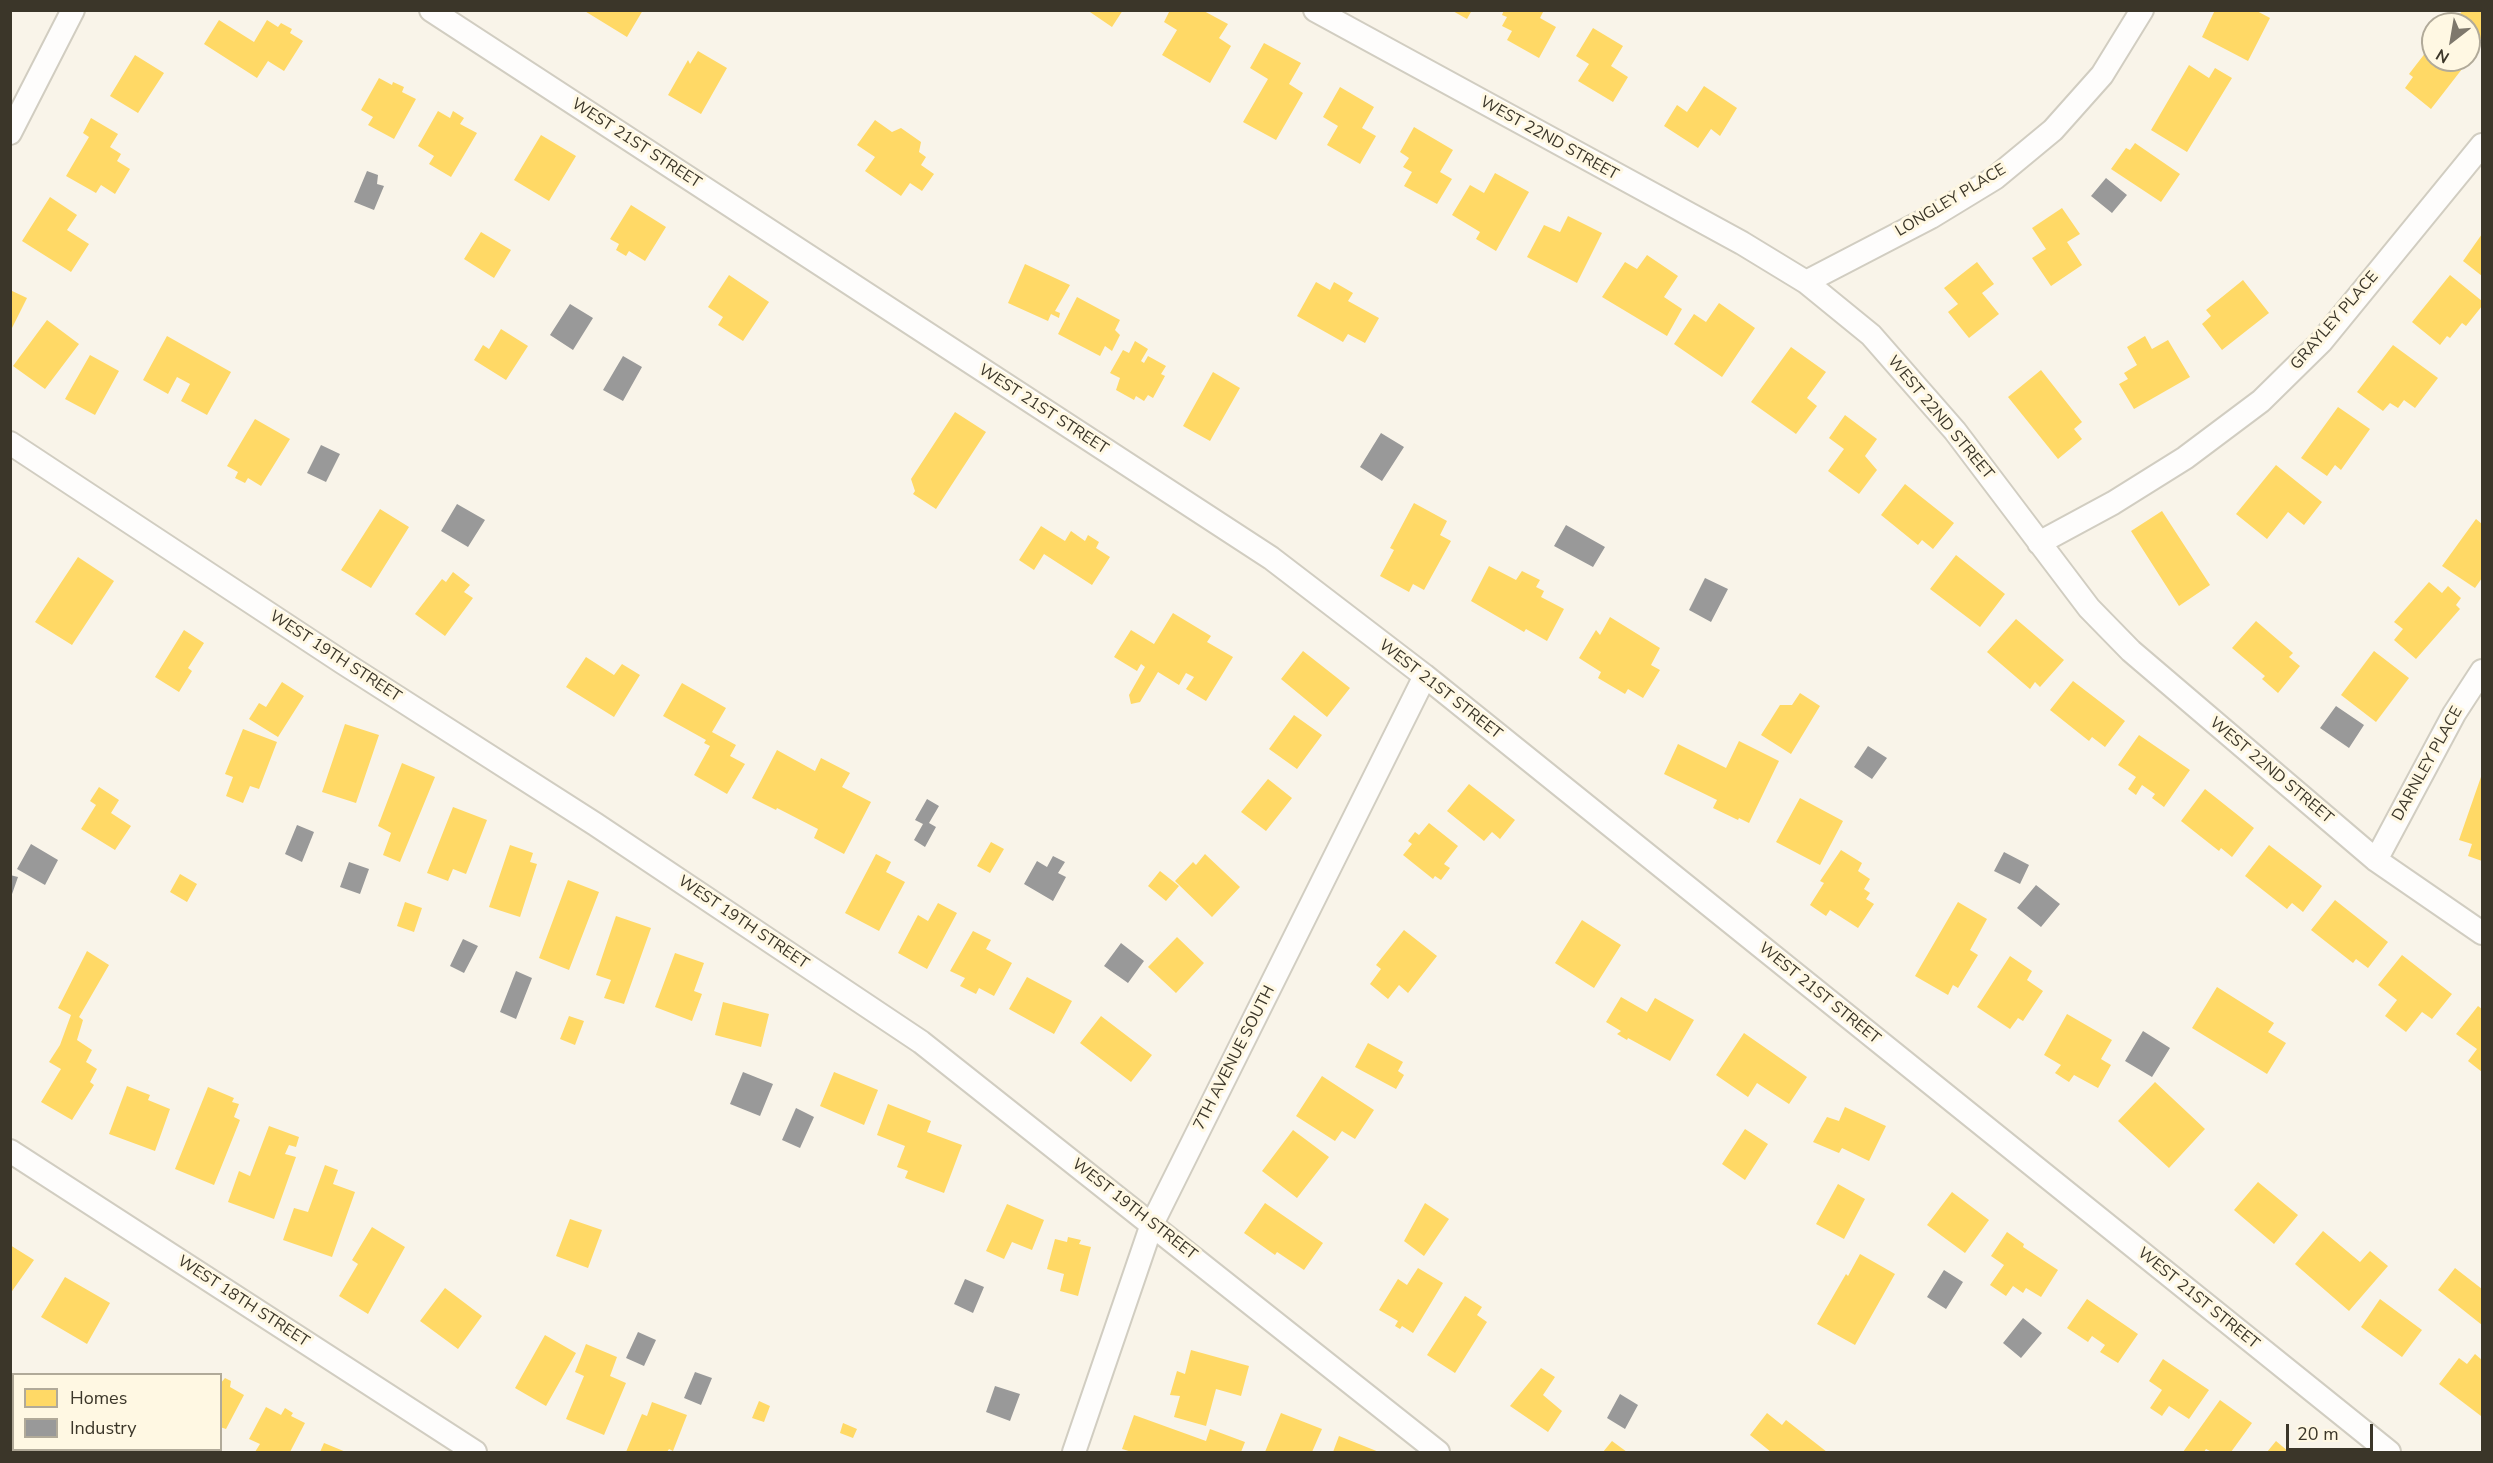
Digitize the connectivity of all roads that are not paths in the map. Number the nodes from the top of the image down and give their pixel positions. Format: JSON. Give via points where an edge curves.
{"nodes":[{"id":1,"x":74,"y":10,"type":"edge"},
{"id":2,"x":431,"y":10,"type":"edge"},
{"id":3,"x":1315,"y":10,"type":"edge"},
{"id":4,"x":2142,"y":10,"type":"edge"},
{"id":5,"x":10,"y":133,"type":"edge"},
{"id":6,"x":2482,"y":145,"type":"edge"},
{"id":7,"x":1806,"y":282,"type":"junction"},
{"id":8,"x":10,"y":443,"type":"edge"},
{"id":9,"x":2039,"y":543,"type":"junction"},
{"id":10,"x":2482,"y":670,"type":"edge"},
{"id":11,"x":1425,"y":676,"type":"junction"},
{"id":12,"x":2376,"y":860,"type":"junction"},
{"id":13,"x":2482,"y":933,"type":"edge"},
{"id":14,"x":10,"y":1151,"type":"edge"},
{"id":15,"x":1152,"y":1224,"type":"junction"},
{"id":16,"x":475,"y":1452,"type":"edge"},
{"id":17,"x":1074,"y":1452,"type":"edge"},
{"id":18,"x":1438,"y":1452,"type":"edge"},
{"id":19,"x":2388,"y":1452,"type":"edge"}],
"edges":[{"from":1,"to":5,"type":"street"},
{"from":2,"to":11,"type":"street","name":"WEST 21ST STREET","via":[[1271,558]]},
{"from":3,"to":7,"type":"street","name":"WEST 22ND STREET","via":[[1742,243]]},
{"from":4,"to":7,"type":"street","name":"LONGLEY PLACE","via":[[2102,75],[2053,130],[1995,178],[1931,217]]},
{"from":6,"to":9,"type":"street","name":"GRAYLEY PLACE","via":[[2321,342],[2261,401],[2185,458]]},
{"from":7,"to":9,"type":"street","name":"WEST 22ND STREET","via":[[1871,335],[1955,431]]},
{"from":8,"to":15,"type":"street","name":"WEST 19TH STREET","via":[[595,824],[921,1042]]},
{"from":9,"to":12,"type":"street","name":"WEST 22ND STREET","via":[[2089,608],[2131,651]]},
{"from":10,"to":12,"type":"street","name":"DARNLEY PLACE","via":[[2454,714]]},
{"from":11,"to":15,"type":"street","name":"7TH AVENUE SOUTH"},
{"from":11,"to":19,"type":"street","name":"WEST 21ST STREET"},
{"from":12,"to":13,"type":"street","name":"WEST 22ND STREET"},
{"from":14,"to":16,"type":"street","name":"WEST 18TH STREET"},
{"from":15,"to":17,"type":"street","name":"7TH AVENUE SOUTH"},
{"from":15,"to":18,"type":"street","name":"WEST 19TH STREET"}]}
